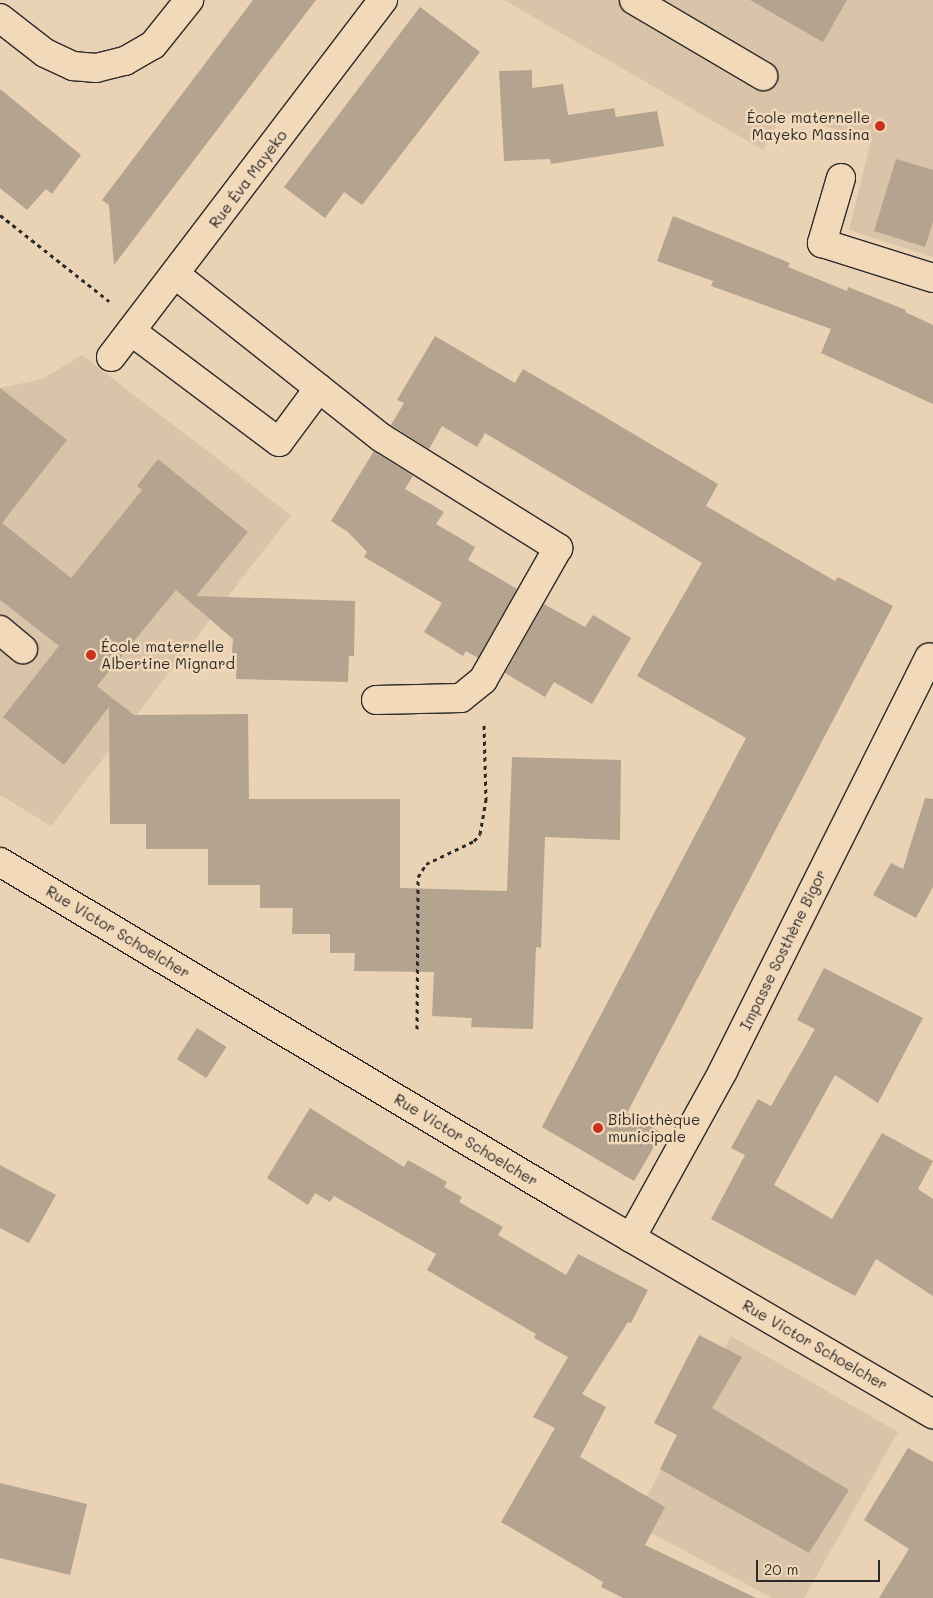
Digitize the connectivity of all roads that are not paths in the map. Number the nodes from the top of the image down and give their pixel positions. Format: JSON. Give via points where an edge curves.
{"nodes":[{"id":1,"x":189,"y":0,"type":"edge"},
{"id":2,"x":383,"y":0,"type":"edge"},
{"id":3,"x":634,"y":0,"type":"edge"},
{"id":4,"x":0,"y":18,"type":"edge"},
{"id":5,"x":763,"y":76,"type":"dead end"},
{"id":6,"x":841,"y":178,"type":"dead end"},
{"id":7,"x":176,"y":275,"type":"junction"},
{"id":8,"x":933,"y":278,"type":"edge"},
{"id":9,"x":134,"y":327,"type":"junction"},
{"id":10,"x":112,"y":357,"type":"dead end"},
{"id":11,"x":319,"y":388,"type":"junction"},
{"id":12,"x":0,"y":630,"type":"edge"},
{"id":13,"x":23,"y":649,"type":"dead end"},
{"id":14,"x":929,"y":658,"type":"dead end"},
{"id":15,"x":376,"y":700,"type":"dead end"},
{"id":16,"x":0,"y":862,"type":"edge"},
{"id":17,"x":631,"y":1238,"type":"junction"},
{"id":18,"x":933,"y":1414,"type":"edge"}],
"edges":[{"from":1,"to":4,"type":"street","via":[[153,45],[125,61],[96,68],[73,66],[46,54]]},
{"from":2,"to":7,"type":"street","name":"Rue Éva Mayeko"},
{"from":3,"to":5,"type":"street"},
{"from":6,"to":8,"type":"street","via":[[822,243]]},
{"from":7,"to":9,"type":"street","name":"Rue Éva Mayeko"},
{"from":7,"to":11,"type":"street"},
{"from":9,"to":10,"type":"street","name":"Rue Éva Mayeko"},
{"from":9,"to":11,"type":"street","via":[[279,442]]},
{"from":11,"to":15,"type":"street","via":[[382,438],[558,548],[483,680],[461,698]]},
{"from":12,"to":13,"type":"street"},
{"from":14,"to":17,"type":"street","name":"Impasse Sosthène Bigor","via":[[723,1071]]},
{"from":16,"to":17,"type":"street","name":"Rue Victor Schoelcher"},
{"from":17,"to":18,"type":"street","name":"Rue Victor Schoelcher"}]}
